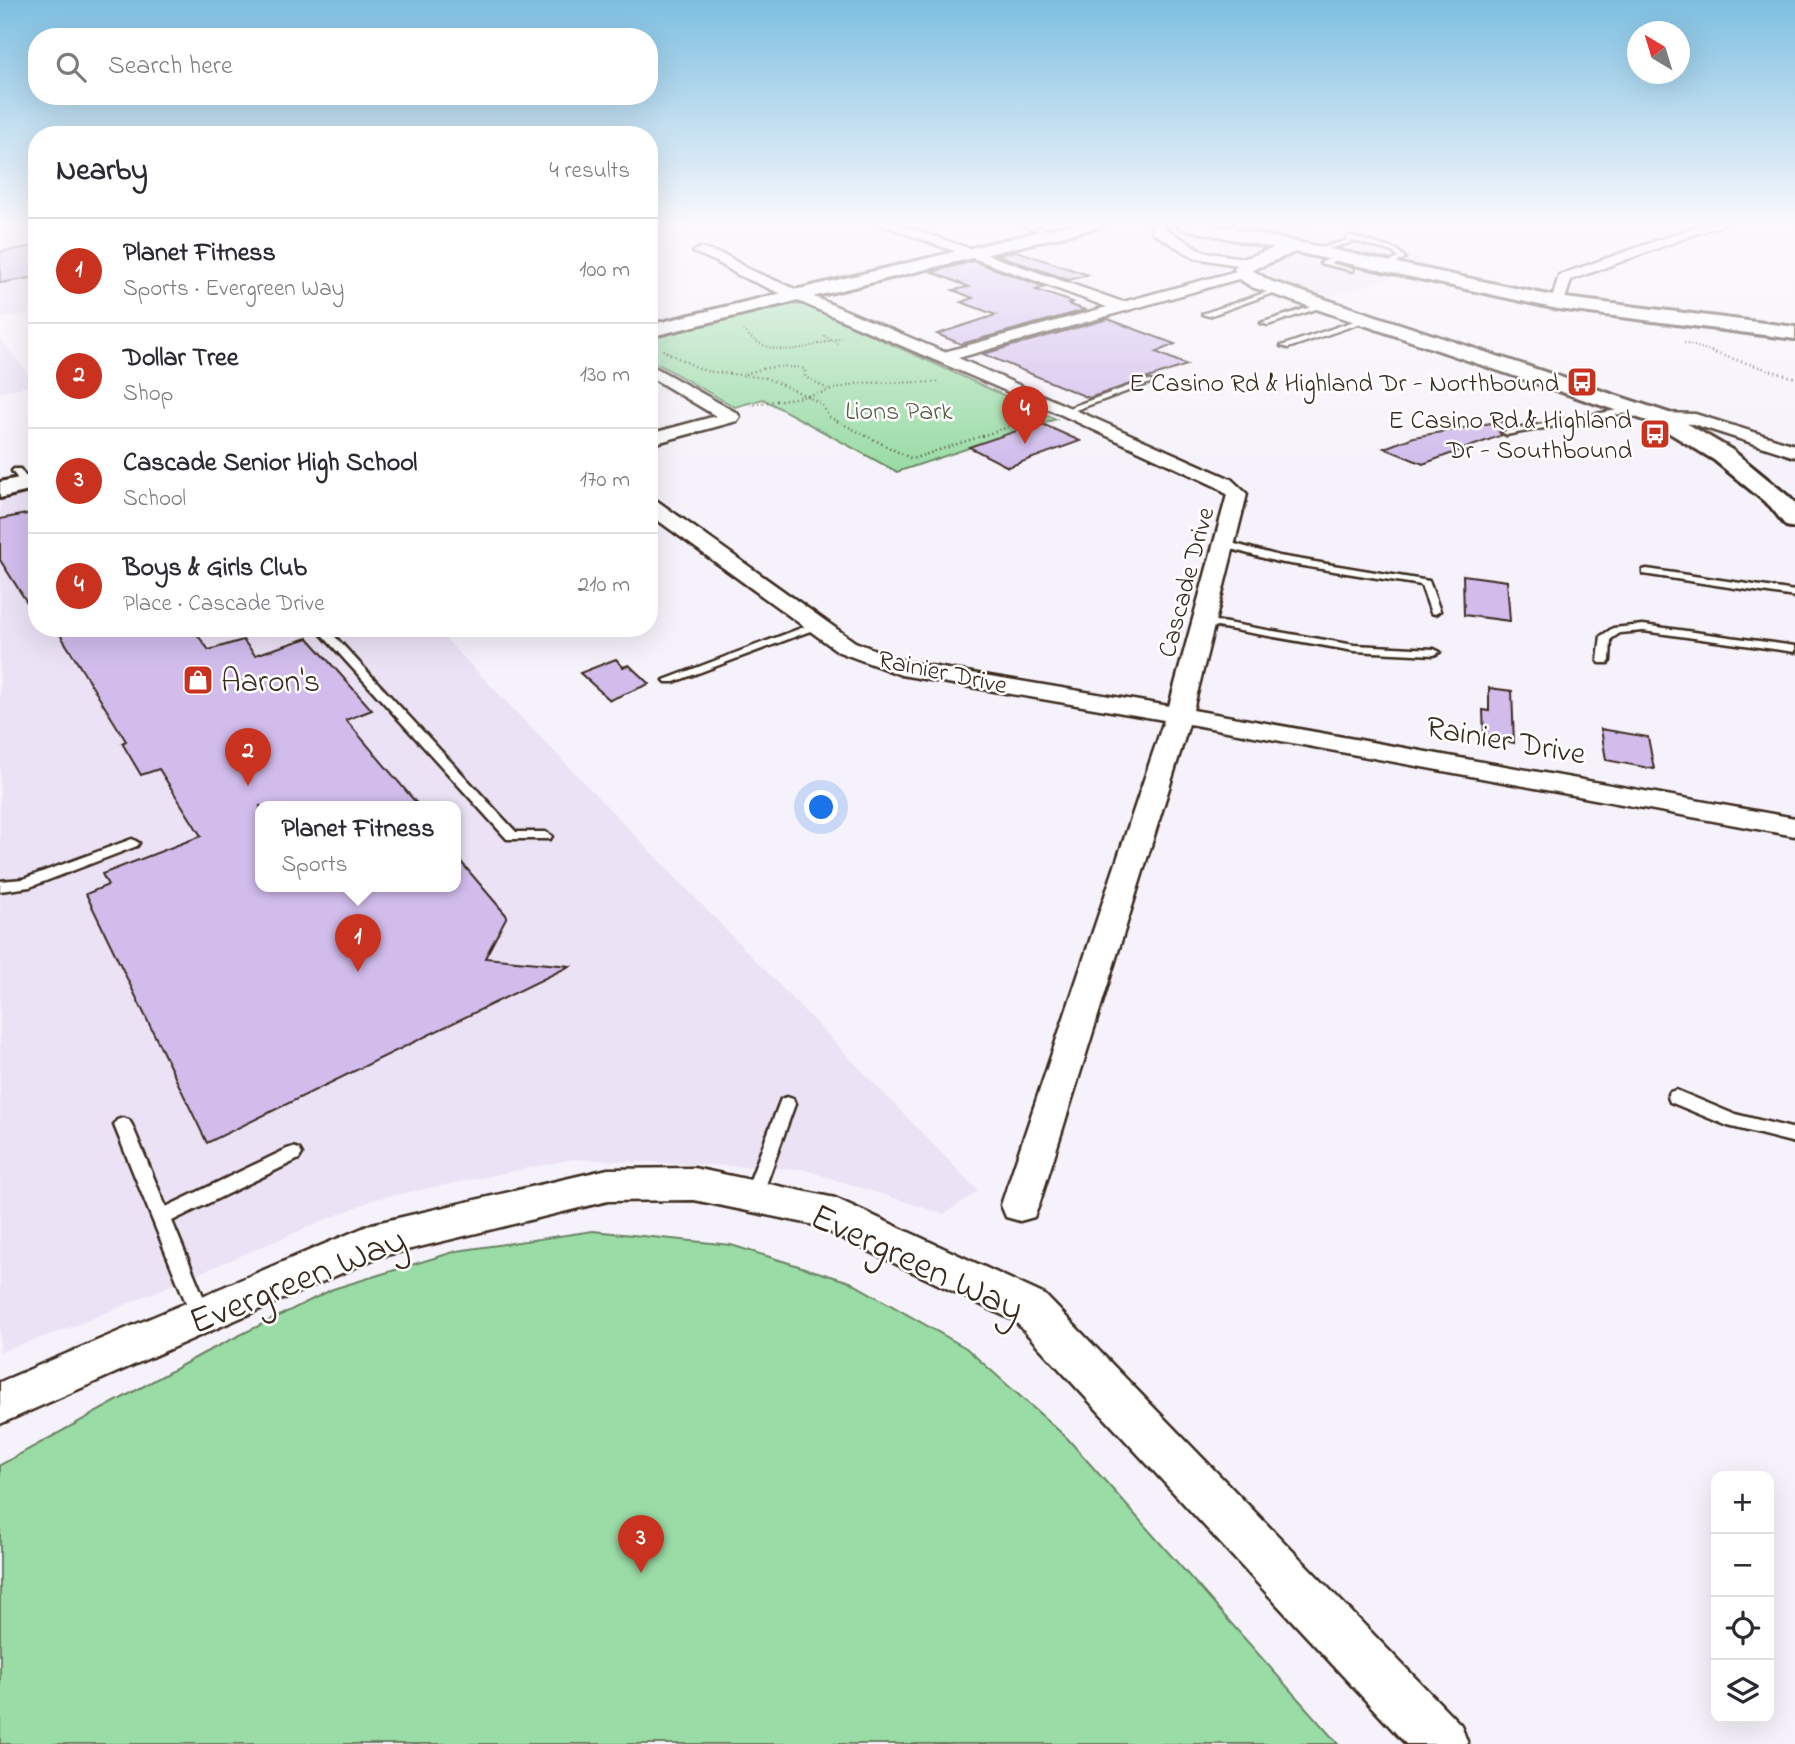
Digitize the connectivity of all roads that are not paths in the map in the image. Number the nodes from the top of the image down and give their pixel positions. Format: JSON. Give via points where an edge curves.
{"nodes":[{"id":1,"x":761,"y":304,"type":"edge"},
{"id":2,"x":822,"y":304,"type":"edge"},
{"id":3,"x":1114,"y":304,"type":"edge"},
{"id":4,"x":1124,"y":304,"type":"edge"},
{"id":5,"x":1235,"y":304,"type":"edge"},
{"id":6,"x":1318,"y":304,"type":"edge"},
{"id":7,"x":1569,"y":304,"type":"edge"},
{"id":8,"x":1119,"y":306,"type":"junction"},
{"id":9,"x":1323,"y":306,"type":"junction"},
{"id":10,"x":1206,"y":314,"type":"dead end"},
{"id":11,"x":1366,"y":320,"type":"junction"},
{"id":12,"x":1265,"y":323,"type":"dead end"},
{"id":13,"x":658,"y":329,"type":"edge"},
{"id":14,"x":1795,"y":333,"type":"edge"},
{"id":15,"x":1285,"y":346,"type":"dead end"},
{"id":16,"x":944,"y":357,"type":"junction"},
{"id":17,"x":658,"y":374,"type":"edge"},
{"id":18,"x":1149,"y":382,"type":"dead end"},
{"id":19,"x":1633,"y":408,"type":"junction"},
{"id":20,"x":1067,"y":410,"type":"junction"},
{"id":21,"x":1661,"y":418,"type":"junction"},
{"id":22,"x":1506,"y":432,"type":"dead end"},
{"id":23,"x":658,"y":437,"type":"edge"},
{"id":24,"x":1795,"y":451,"type":"edge"},
{"id":25,"x":27,"y":479,"type":"edge"},
{"id":26,"x":0,"y":490,"type":"edge"},
{"id":27,"x":658,"y":510,"type":"edge"},
{"id":28,"x":1795,"y":520,"type":"edge"},
{"id":29,"x":1224,"y":544,"type":"junction"},
{"id":30,"x":1647,"y":572,"type":"dead end"},
{"id":31,"x":1795,"y":594,"type":"edge"},
{"id":32,"x":1434,"y":611,"type":"dead end"},
{"id":33,"x":1204,"y":622,"type":"junction"},
{"id":34,"x":817,"y":625,"type":"junction"},
{"id":35,"x":329,"y":637,"type":"edge"},
{"id":36,"x":1795,"y":649,"type":"edge"},
{"id":37,"x":1434,"y":652,"type":"dead end"},
{"id":38,"x":1604,"y":661,"type":"dead end"},
{"id":39,"x":670,"y":680,"type":"dead end"},
{"id":40,"x":1194,"y":718,"type":"junction"},
{"id":41,"x":1795,"y":827,"type":"edge"},
{"id":42,"x":545,"y":836,"type":"dead end"},
{"id":43,"x":132,"y":843,"type":"dead end"},
{"id":44,"x":0,"y":886,"type":"edge"},
{"id":45,"x":1676,"y":1097,"type":"dead end"},
{"id":46,"x":787,"y":1104,"type":"dead end"},
{"id":47,"x":123,"y":1125,"type":"dead end"},
{"id":48,"x":1795,"y":1136,"type":"edge"},
{"id":49,"x":293,"y":1153,"type":"dead end"},
{"id":50,"x":753,"y":1196,"type":"junction"},
{"id":51,"x":1020,"y":1205,"type":"dead end"},
{"id":52,"x":161,"y":1218,"type":"junction"},
{"id":53,"x":201,"y":1316,"type":"junction"},
{"id":54,"x":0,"y":1403,"type":"edge"},
{"id":55,"x":1441,"y":1744,"type":"edge"}],
"edges":[{"from":1,"to":13,"type":"street"},
{"from":2,"to":16,"type":"street","name":"Cascade Drive"},
{"from":3,"to":8,"type":"street"},
{"from":4,"to":8,"type":"street"},
{"from":5,"to":10,"type":"lane"},
{"from":6,"to":9,"type":"street"},
{"from":7,"to":14,"type":"street"},
{"from":8,"to":16,"type":"street"},
{"from":9,"to":11,"type":"street"},
{"from":9,"to":12,"type":"lane"},
{"from":11,"to":15,"type":"lane"},
{"from":11,"to":19,"type":"street"},
{"from":16,"to":20,"type":"street","name":"Cascade Drive"},
{"from":17,"to":23,"type":"street","via":[[727,415]]},
{"from":18,"to":20,"type":"lane"},
{"from":19,"to":21,"type":"street"},
{"from":19,"to":22,"type":"lane"},
{"from":20,"to":29,"type":"street","name":"Cascade Drive","via":[[1224,483],[1237,494]]},
{"from":21,"to":24,"type":"street","via":[[1695,419]]},
{"from":21,"to":28,"type":"street","via":[[1723,455]]},
{"from":25,"to":26,"type":"street"},
{"from":27,"to":34,"type":"street","name":"Rainier Drive"},
{"from":29,"to":32,"type":"lane","via":[[1278,559],[1425,583]]},
{"from":29,"to":33,"type":"street","name":"Cascade Drive"},
{"from":30,"to":31,"type":"lane"},
{"from":33,"to":37,"type":"lane","via":[[1354,648]]},
{"from":33,"to":40,"type":"street","name":"Cascade Drive"},
{"from":34,"to":39,"type":"lane"},
{"from":34,"to":40,"type":"street","name":"Rainier Drive","via":[[848,647],[901,668]]},
{"from":35,"to":42,"type":"lane","via":[[512,836]]},
{"from":36,"to":38,"type":"lane","via":[[1643,628],[1618,630],[1605,638]]},
{"from":40,"to":41,"type":"street","name":"Rainier Drive"},
{"from":40,"to":51,"type":"street","name":"Cascade Drive","via":[[1122,899]]},
{"from":43,"to":44,"type":"lane","via":[[25,884]]},
{"from":45,"to":48,"type":"lane","via":[[1728,1119]]},
{"from":46,"to":50,"type":"lane"},
{"from":47,"to":52,"type":"lane"},
{"from":49,"to":52,"type":"lane"},
{"from":50,"to":53,"type":"street","name":"Evergreen Way","via":[[694,1184],[608,1185],[372,1241]]},
{"from":50,"to":55,"type":"street","name":"Evergreen Way","via":[[821,1210],[1030,1308]]},
{"from":52,"to":53,"type":"lane"},
{"from":53,"to":54,"type":"street","name":"Evergreen Way"}]}
